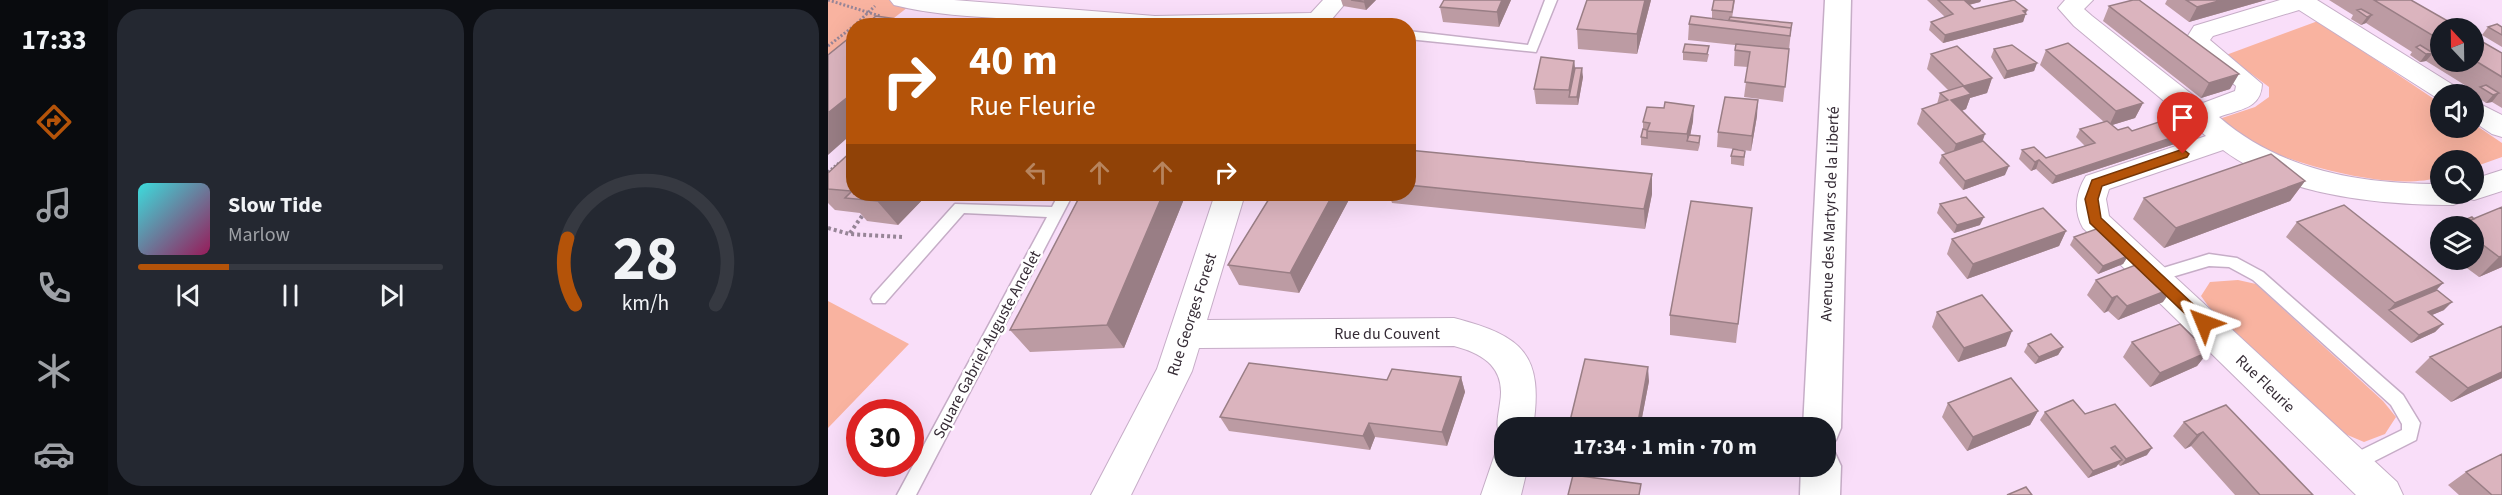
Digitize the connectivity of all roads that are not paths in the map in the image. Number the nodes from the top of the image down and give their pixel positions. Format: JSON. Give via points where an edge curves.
{"nodes":[{"id":1,"x":902,"y":0,"type":"edge"},
{"id":2,"x":1336,"y":0,"type":"edge"},
{"id":3,"x":1551,"y":0,"type":"edge"},
{"id":4,"x":1838,"y":0,"type":"edge"},
{"id":5,"x":2081,"y":0,"type":"edge"},
{"id":6,"x":2301,"y":1,"type":"edge"},
{"id":7,"x":1030,"y":5,"type":"edge"},
{"id":8,"x":1115,"y":18,"type":"edge"},
{"id":9,"x":1324,"y":18,"type":"edge"},
{"id":10,"x":1416,"y":36,"type":"edge"},
{"id":11,"x":2433,"y":84,"type":"edge"},
{"id":12,"x":2200,"y":114,"type":"junction"},
{"id":13,"x":2484,"y":116,"type":"edge"},
{"id":14,"x":2502,"y":128,"type":"edge"},
{"id":15,"x":2226,"y":139,"type":"junction"},
{"id":16,"x":2502,"y":180,"type":"edge"},
{"id":17,"x":2484,"y":186,"type":"edge"},
{"id":18,"x":2430,"y":195,"type":"edge"},
{"id":19,"x":1062,"y":201,"type":"edge"},
{"id":20,"x":1228,"y":201,"type":"edge"},
{"id":21,"x":1056,"y":212,"type":"junction"},
{"id":22,"x":2155,"y":276,"type":"junction"},
{"id":23,"x":879,"y":299,"type":"dead end"},
{"id":24,"x":1186,"y":334,"type":"junction"},
{"id":25,"x":1516,"y":417,"type":"edge"},
{"id":26,"x":1822,"y":417,"type":"edge"},
{"id":27,"x":2351,"y":464,"type":"junction"},
{"id":28,"x":1506,"y":477,"type":"edge"},
{"id":29,"x":1821,"y":477,"type":"edge"},
{"id":30,"x":906,"y":495,"type":"edge"},
{"id":31,"x":1110,"y":495,"type":"edge"},
{"id":32,"x":1501,"y":495,"type":"edge"},
{"id":33,"x":1820,"y":495,"type":"edge"},
{"id":34,"x":2383,"y":495,"type":"edge"}],
"edges":[{"from":1,"to":7,"type":"street","via":[[951,7]]},
{"from":2,"to":9,"type":"street"},
{"from":3,"to":10,"type":"lane","via":[[1532,49]]},
{"from":4,"to":26,"type":"street","name":"Avenue des Martyrs de la Liberté"},
{"from":5,"to":12,"type":"street","via":[[2070,8],[2083,21]]},
{"from":6,"to":11,"type":"street"},
{"from":6,"to":12,"type":"street","via":[[2203,31],[2197,42],[2249,84],[2248,96]]},
{"from":7,"to":8,"type":"street"},
{"from":12,"to":15,"type":"street"},
{"from":13,"to":14,"type":"street"},
{"from":15,"to":18,"type":"street","via":[[2261,160],[2307,176],[2356,188]]},
{"from":15,"to":22,"type":"street","name":"Rue Fleurie","via":[[2096,183],[2091,199],[2094,219]]},
{"from":16,"to":17,"type":"street"},
{"from":19,"to":21,"type":"lane","name":"Square Gabriel-Auguste Ancelet"},
{"from":20,"to":24,"type":"street","name":"Rue Georges Forest"},
{"from":21,"to":23,"type":"lane","via":[[960,208]]},
{"from":21,"to":30,"type":"lane","name":"Square Gabriel-Auguste Ancelet"},
{"from":22,"to":27,"type":"street","name":"Rue Fleurie"},
{"from":22,"to":27,"type":"lane","via":[[2209,260],[2232,262],[2258,276],[2397,400],[2411,423],[2409,434]]},
{"from":24,"to":25,"type":"street","name":"Rue du Couvent","via":[[1454,332],[1487,340],[1506,353],[1520,385]]},
{"from":24,"to":31,"type":"street","name":"Rue Georges Forest","via":[[1174,371]]},
{"from":27,"to":34,"type":"street","name":"Rue Fleurie"},
{"from":28,"to":32,"type":"street"},
{"from":29,"to":33,"type":"street"}]}
